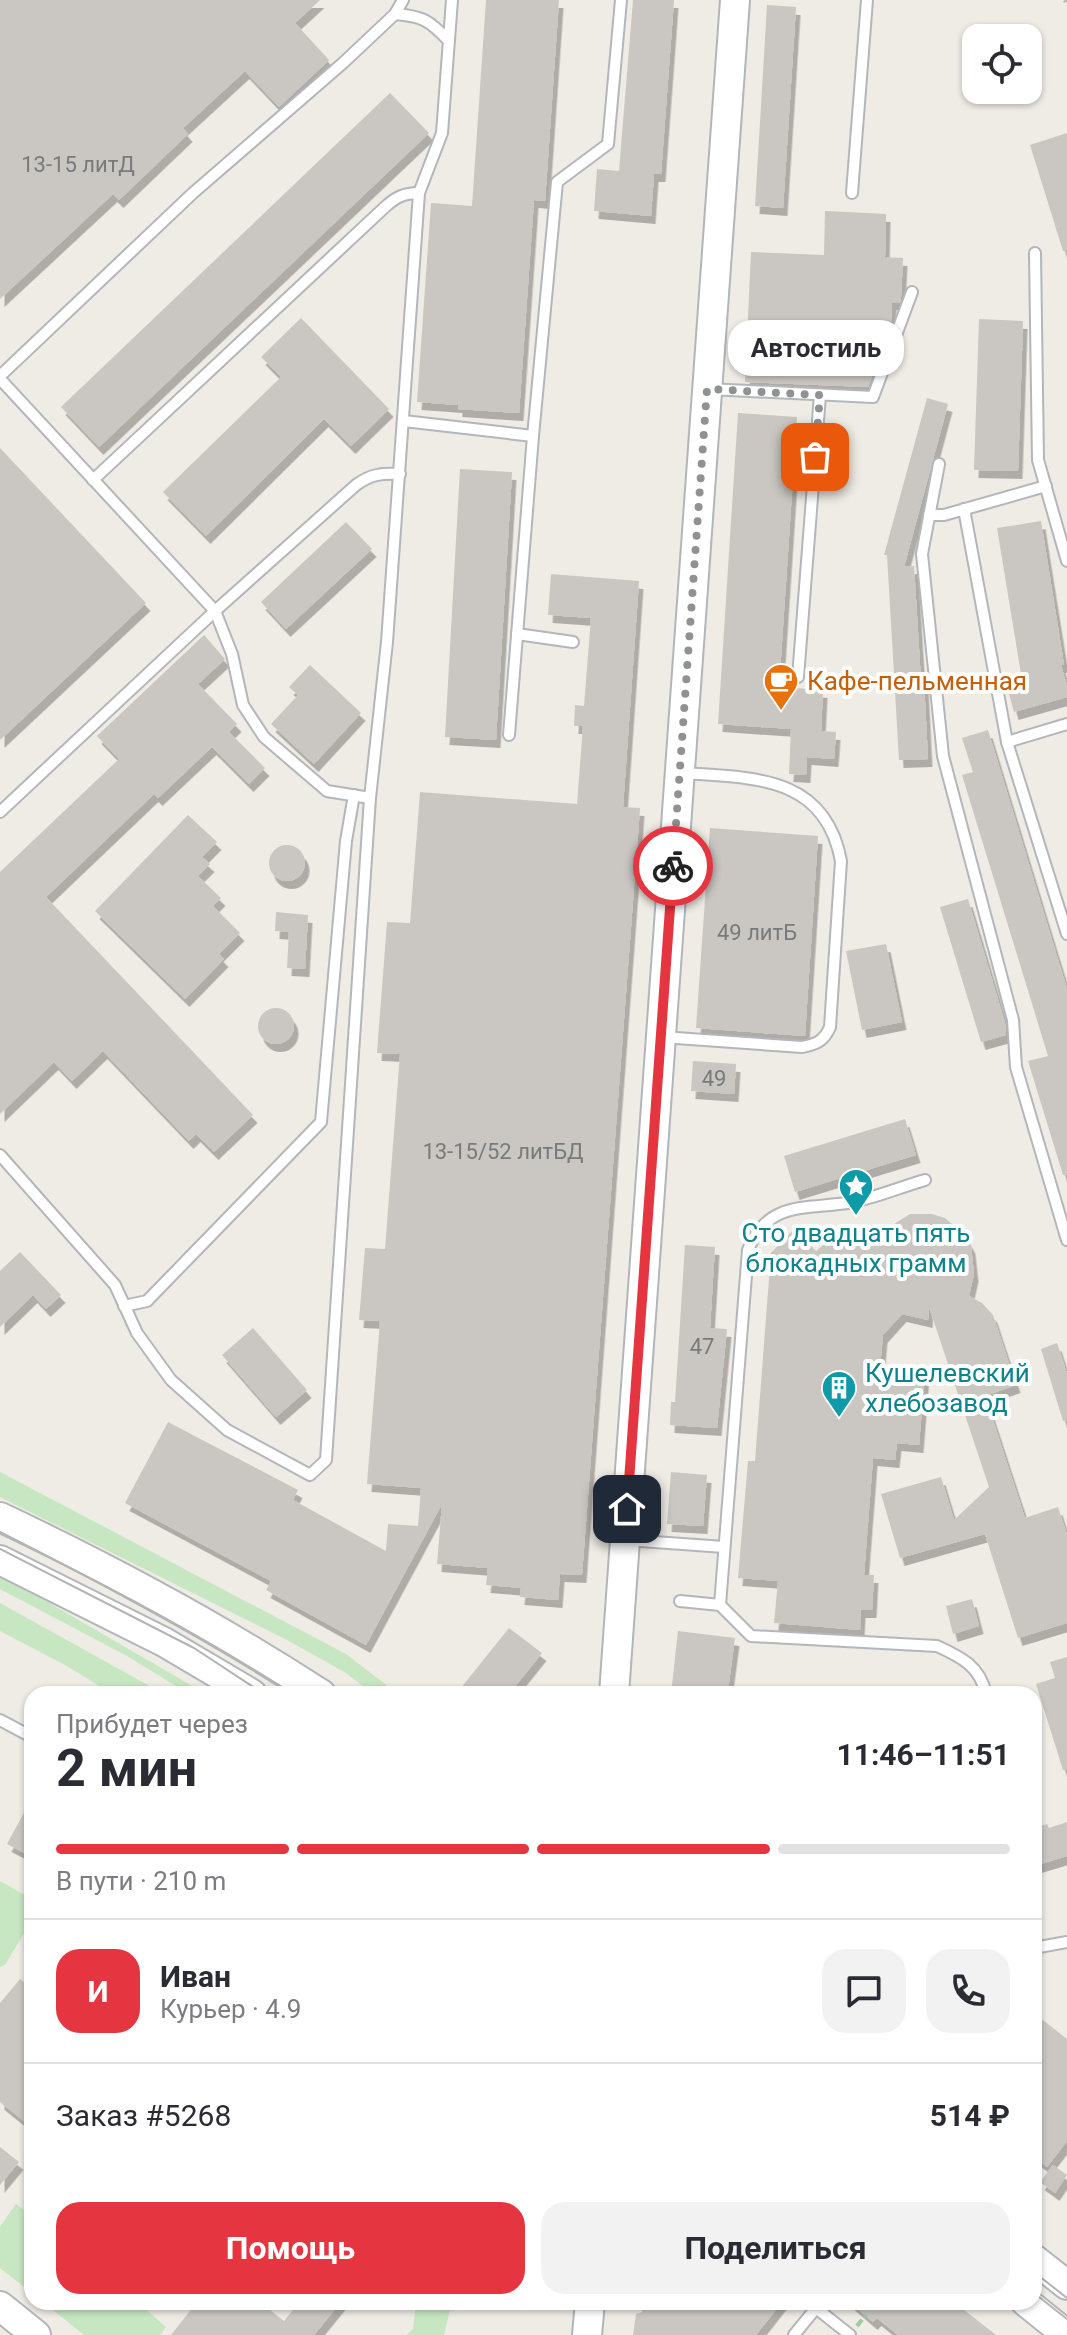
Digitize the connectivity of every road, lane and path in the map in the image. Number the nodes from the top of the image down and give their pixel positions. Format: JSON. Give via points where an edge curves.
{"nodes":[{"id":1,"x":403,"y":0,"type":"edge"},
{"id":2,"x":452,"y":0,"type":"edge"},
{"id":3,"x":621,"y":0,"type":"edge"},
{"id":4,"x":735,"y":0,"type":"edge"},
{"id":5,"x":747,"y":0,"type":"edge"},
{"id":6,"x":867,"y":0,"type":"edge"},
{"id":7,"x":395,"y":14,"type":"junction"},
{"id":8,"x":449,"y":41,"type":"junction"},
{"id":9,"x":419,"y":193,"type":"junction"},
{"id":10,"x":852,"y":193,"type":"dead end"},
{"id":11,"x":1035,"y":253,"type":"dead end"},
{"id":12,"x":912,"y":292,"type":"dead end"},
{"id":13,"x":0,"y":377,"type":"edge"},
{"id":14,"x":713,"y":389,"type":"junction"},
{"id":15,"x":820,"y":395,"type":"junction"},
{"id":16,"x":404,"y":421,"type":"junction"},
{"id":17,"x":533,"y":436,"type":"junction"},
{"id":18,"x":939,"y":464,"type":"dead end"},
{"id":19,"x":400,"y":474,"type":"junction"},
{"id":20,"x":93,"y":480,"type":"junction"},
{"id":21,"x":1046,"y":486,"type":"junction"},
{"id":22,"x":964,"y":509,"type":"junction"},
{"id":23,"x":929,"y":515,"type":"junction"},
{"id":24,"x":1067,"y":561,"type":"edge"},
{"id":25,"x":215,"y":611,"type":"junction"},
{"id":26,"x":517,"y":634,"type":"junction"},
{"id":27,"x":573,"y":642,"type":"dead end"},
{"id":28,"x":798,"y":677,"type":"dead end"},
{"id":29,"x":1067,"y":724,"type":"edge"},
{"id":30,"x":509,"y":735,"type":"dead end"},
{"id":31,"x":1007,"y":742,"type":"junction"},
{"id":32,"x":686,"y":773,"type":"junction"},
{"id":33,"x":354,"y":795,"type":"junction"},
{"id":34,"x":370,"y":798,"type":"junction"},
{"id":35,"x":0,"y":812,"type":"edge"},
{"id":36,"x":1067,"y":934,"type":"edge"},
{"id":37,"x":666,"y":1037,"type":"junction"},
{"id":38,"x":0,"y":1155,"type":"edge"},
{"id":39,"x":925,"y":1180,"type":"dead end"},
{"id":40,"x":1067,"y":1240,"type":"edge"},
{"id":41,"x":124,"y":1306,"type":"junction"},
{"id":42,"x":0,"y":1517,"type":"edge"},
{"id":43,"x":630,"y":1540,"type":"junction"},
{"id":44,"x":724,"y":1547,"type":"junction"},
{"id":45,"x":0,"y":1560,"type":"edge"},
{"id":46,"x":680,"y":1601,"type":"dead end"},
{"id":47,"x":720,"y":1605,"type":"junction"},
{"id":48,"x":238,"y":1686,"type":"edge"},
{"id":49,"x":309,"y":1686,"type":"edge"},
{"id":50,"x":615,"y":1686,"type":"edge"},
{"id":51,"x":625,"y":1686,"type":"edge"},
{"id":52,"x":984,"y":1686,"type":"edge"},
{"id":53,"x":0,"y":1720,"type":"edge"},
{"id":54,"x":24,"y":1733,"type":"edge"},
{"id":55,"x":1067,"y":1942,"type":"edge"},
{"id":56,"x":1042,"y":1947,"type":"edge"},
{"id":57,"x":1042,"y":2265,"type":"edge"},
{"id":58,"x":1067,"y":2285,"type":"edge"},
{"id":59,"x":0,"y":2306,"type":"edge"},
{"id":60,"x":589,"y":2310,"type":"edge"},
{"id":61,"x":814,"y":2310,"type":"edge"},
{"id":62,"x":819,"y":2310,"type":"edge"},
{"id":63,"x":1036,"y":2310,"type":"edge"},
{"id":64,"x":1064,"y":2334,"type":"edge"},
{"id":65,"x":36,"y":2335,"type":"edge"},
{"id":66,"x":587,"y":2335,"type":"edge"},
{"id":67,"x":794,"y":2335,"type":"edge"},
{"id":68,"x":850,"y":2335,"type":"edge"}],
"edges":[{"from":1,"to":7,"type":"lane"},
{"from":2,"to":8,"type":"lane"},
{"from":3,"to":17,"type":"lane","via":[[608,144],[557,182]]},
{"from":4,"to":14,"type":"main road"},
{"from":5,"to":14,"type":"main road"},
{"from":6,"to":10,"type":"lane"},
{"from":7,"to":8,"type":"lane","via":[[430,22]]},
{"from":7,"to":13,"type":"lane","via":[[193,193]]},
{"from":8,"to":9,"type":"lane","via":[[442,133]]},
{"from":9,"to":16,"type":"lane"},
{"from":9,"to":20,"type":"lane","via":[[395,197]]},
{"from":11,"to":21,"type":"lane","via":[[1038,460]]},
{"from":12,"to":15,"type":"lane","via":[[873,397]]},
{"from":13,"to":20,"type":"lane"},
{"from":14,"to":15,"type":"lane"},
{"from":14,"to":32,"type":"main road"},
{"from":15,"to":28,"type":"lane"},
{"from":16,"to":17,"type":"lane"},
{"from":16,"to":19,"type":"lane"},
{"from":17,"to":26,"type":"lane"},
{"from":18,"to":23,"type":"lane"},
{"from":19,"to":25,"type":"lane","via":[[369,476],[356,485]]},
{"from":19,"to":34,"type":"lane"},
{"from":20,"to":25,"type":"lane"},
{"from":21,"to":22,"type":"lane"},
{"from":21,"to":24,"type":"lane"},
{"from":22,"to":23,"type":"lane"},
{"from":22,"to":31,"type":"lane"},
{"from":23,"to":40,"type":"lane","via":[[922,554],[943,756],[1013,1020],[1016,1067]]},
{"from":25,"to":33,"type":"lane","via":[[232,654],[243,705],[264,737],[327,791]]},
{"from":25,"to":35,"type":"lane"},
{"from":26,"to":27,"type":"lane"},
{"from":26,"to":30,"type":"lane"},
{"from":29,"to":31,"type":"lane"},
{"from":31,"to":36,"type":"lane"},
{"from":32,"to":37,"type":"main road"},
{"from":32,"to":37,"type":"lane","via":[[778,783],[809,800],[829,821],[841,861],[830,1027],[826,1038],[802,1047]]},
{"from":33,"to":34,"type":"lane"},
{"from":33,"to":41,"type":"lane","via":[[321,1122],[147,1301]]},
{"from":34,"to":41,"type":"lane","via":[[326,1460],[310,1475],[227,1430],[171,1380]]},
{"from":37,"to":43,"type":"main road"},
{"from":38,"to":41,"type":"lane","via":[[115,1285]]},
{"from":39,"to":44,"type":"lane","via":[[856,1201],[786,1211],[755,1233],[748,1250]]},
{"from":42,"to":49,"type":"main road","via":[[167,1602]]},
{"from":43,"to":44,"type":"lane"},
{"from":43,"to":50,"type":"main road"},
{"from":43,"to":51,"type":"main road"},
{"from":44,"to":47,"type":"lane"},
{"from":45,"to":48,"type":"main road","via":[[164,1642]]},
{"from":46,"to":47,"type":"lane"},
{"from":47,"to":52,"type":"lane","via":[[751,1636],[937,1646],[964,1658]]},
{"from":53,"to":54,"type":"lane"},
{"from":55,"to":56,"type":"lane"},
{"from":57,"to":58,"type":"main road"},
{"from":59,"to":65,"type":"main road"},
{"from":60,"to":66,"type":"main road"},
{"from":61,"to":67,"type":"lane"},
{"from":62,"to":68,"type":"lane"},
{"from":63,"to":64,"type":"main road"}]}
